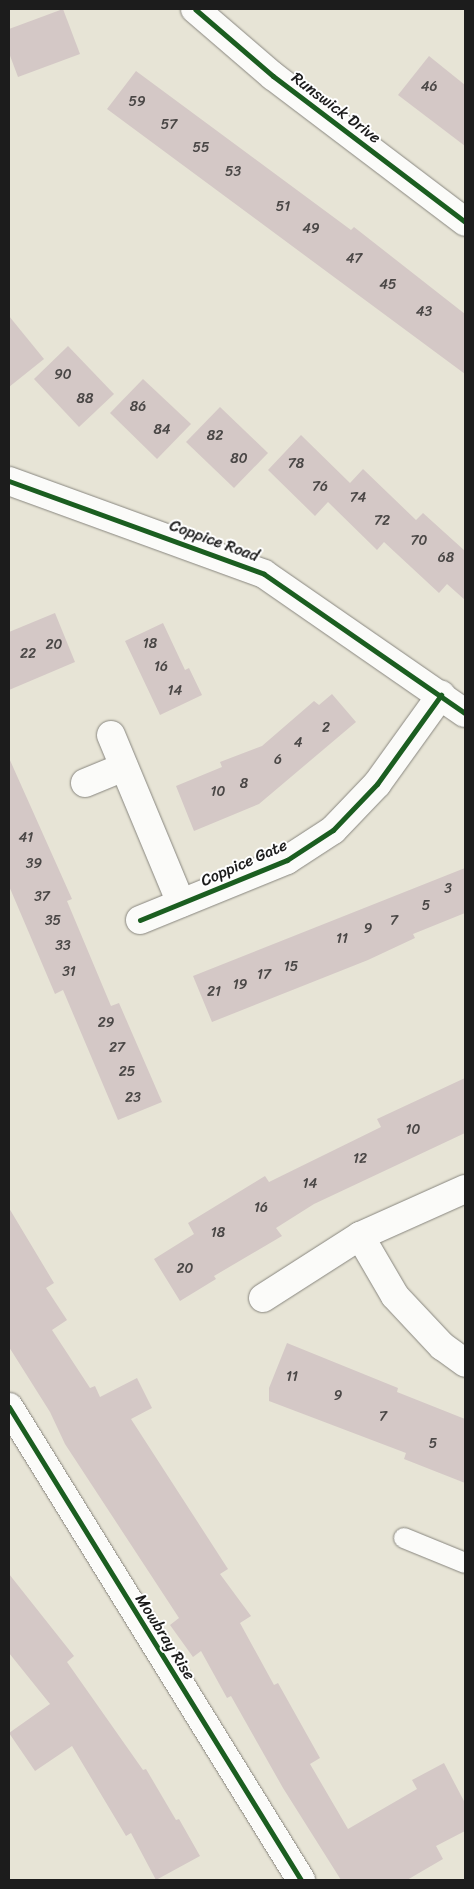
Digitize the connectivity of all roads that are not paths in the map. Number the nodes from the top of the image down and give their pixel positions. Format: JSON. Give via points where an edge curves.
{"nodes":[{"id":1,"x":195,"y":9,"type":"edge"},
{"id":2,"x":465,"y":222,"type":"edge"},
{"id":3,"x":9,"y":481,"type":"edge"},
{"id":4,"x":441,"y":695,"type":"junction"},
{"id":5,"x":465,"y":713,"type":"edge"},
{"id":6,"x":111,"y":734,"type":"dead end"},
{"id":7,"x":124,"y":767,"type":"junction"},
{"id":8,"x":85,"y":783,"type":"dead end"},
{"id":9,"x":181,"y":904,"type":"junction"},
{"id":10,"x":140,"y":920,"type":"dead end"},
{"id":11,"x":465,"y":1188,"type":"edge"},
{"id":12,"x":360,"y":1236,"type":"junction"},
{"id":13,"x":263,"y":1298,"type":"dead end"},
{"id":14,"x":465,"y":1363,"type":"edge"},
{"id":15,"x":9,"y":1407,"type":"edge"},
{"id":16,"x":404,"y":1538,"type":"dead end"},
{"id":17,"x":465,"y":1563,"type":"edge"},
{"id":18,"x":301,"y":1880,"type":"edge"}],
"edges":[{"from":1,"to":2,"type":"street","name":"Runswick Drive","via":[[272,76]]},
{"from":3,"to":4,"type":"street","name":"Coppice Road","via":[[264,574]]},
{"from":4,"to":5,"type":"street","name":"Coppice Road"},
{"from":4,"to":9,"type":"street","name":"Coppice Gate","via":[[377,784],[333,830],[288,860]]},
{"from":6,"to":7,"type":"street"},
{"from":7,"to":8,"type":"street"},
{"from":7,"to":9,"type":"street"},
{"from":9,"to":10,"type":"street","name":"Coppice Gate"},
{"from":11,"to":12,"type":"street"},
{"from":12,"to":13,"type":"street"},
{"from":12,"to":14,"type":"street","via":[[395,1296],[442,1346]]},
{"from":15,"to":18,"type":"street","name":"Mowbray Rise"},
{"from":16,"to":17,"type":"lane"}]}
